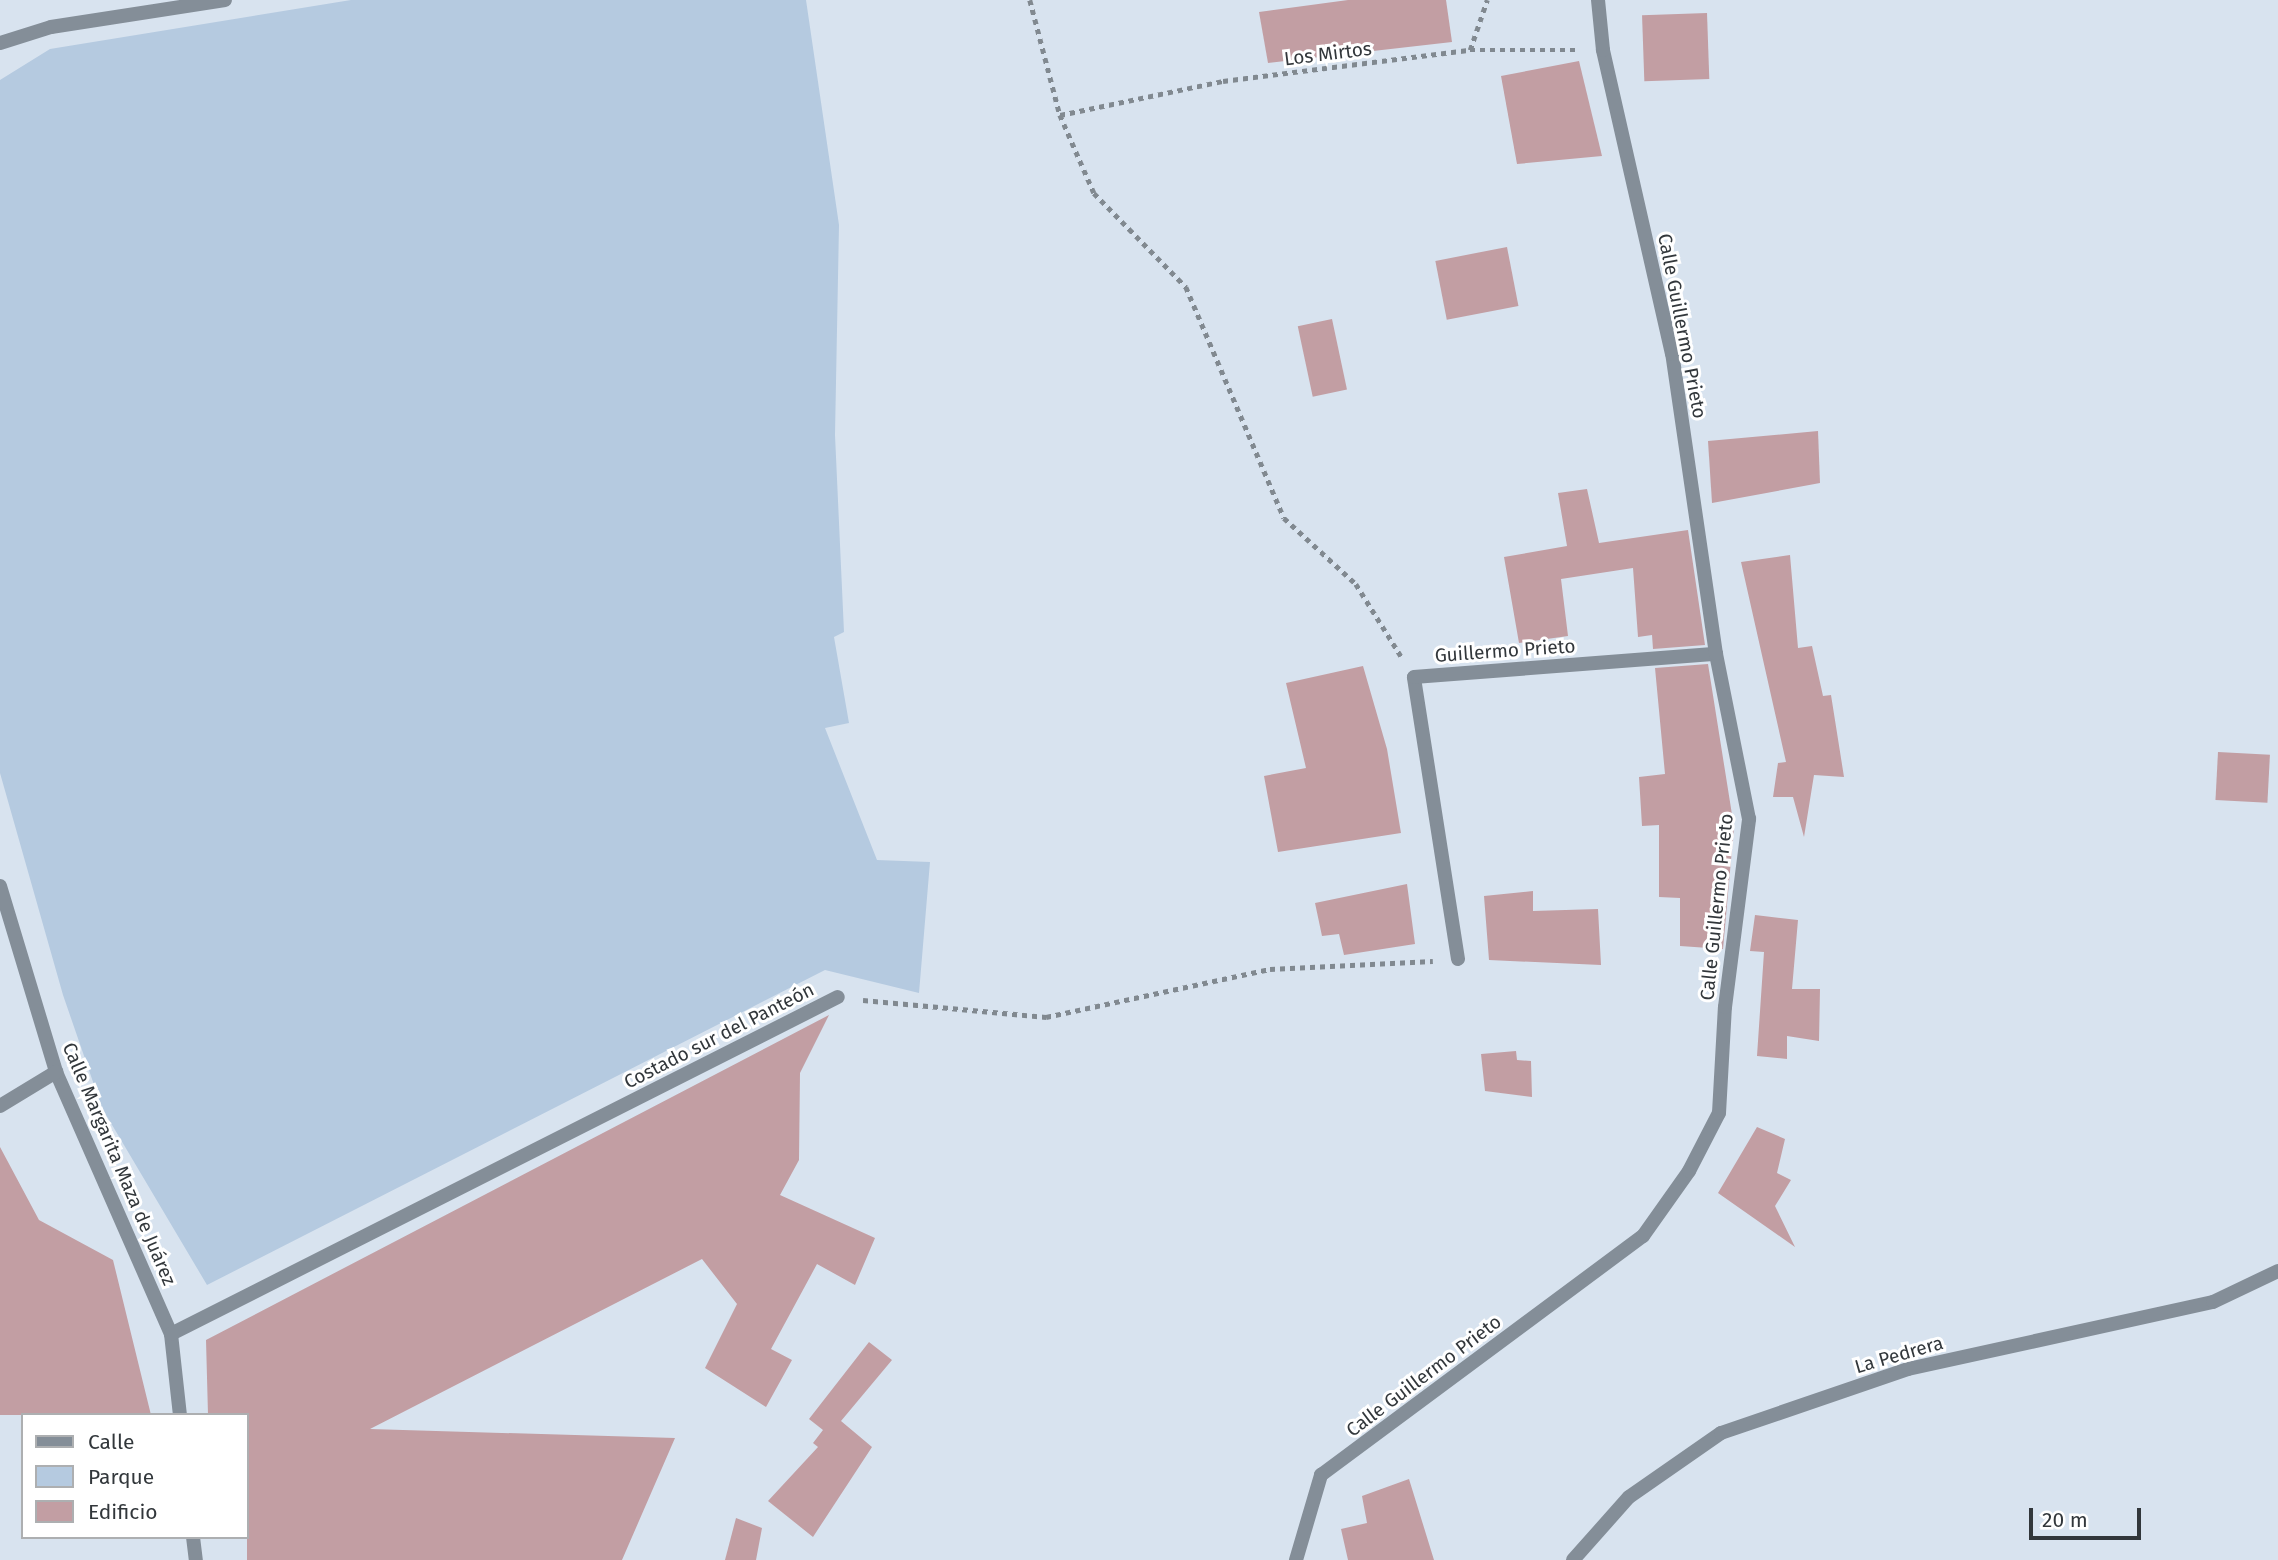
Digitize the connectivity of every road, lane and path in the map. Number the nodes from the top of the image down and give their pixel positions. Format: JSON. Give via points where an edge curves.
{"nodes":[{"id":1,"x":225,"y":0,"type":"edge"},
{"id":2,"x":1030,"y":0,"type":"edge"},
{"id":3,"x":1487,"y":0,"type":"edge"},
{"id":4,"x":1598,"y":0,"type":"edge"},
{"id":5,"x":0,"y":43,"type":"edge"},
{"id":6,"x":1470,"y":50,"type":"junction"},
{"id":7,"x":1603,"y":50,"type":"junction"},
{"id":8,"x":1060,"y":115,"type":"junction"},
{"id":9,"x":1716,"y":654,"type":"junction"},
{"id":10,"x":1414,"y":677,"type":"junction"},
{"id":11,"x":0,"y":886,"type":"edge"},
{"id":12,"x":1458,"y":959,"type":"joint"},
{"id":13,"x":838,"y":997,"type":"joint"},
{"id":14,"x":56,"y":1072,"type":"junction"},
{"id":15,"x":0,"y":1106,"type":"edge"},
{"id":16,"x":2278,"y":1271,"type":"edge"},
{"id":17,"x":171,"y":1334,"type":"junction"},
{"id":18,"x":180,"y":1413,"type":"edge"},
{"id":19,"x":193,"y":1539,"type":"edge"},
{"id":20,"x":195,"y":1560,"type":"edge"},
{"id":21,"x":1296,"y":1560,"type":"edge"},
{"id":22,"x":1573,"y":1560,"type":"edge"}],
"edges":[{"from":1,"to":5,"type":"street","via":[[51,27]]},
{"from":2,"to":8,"type":"path"},
{"from":3,"to":6,"type":"path"},
{"from":4,"to":7,"type":"street","name":"Calle Guillermo Prieto"},
{"from":6,"to":7,"type":"path","name":"Los Mirtos"},
{"from":6,"to":8,"type":"path","name":"Los Mirtos","via":[[1223,80]]},
{"from":7,"to":9,"type":"street","name":"Calle Guillermo Prieto","via":[[1672,354]]},
{"from":8,"to":10,"type":"path","via":[[1094,193],[1186,286],[1283,518],[1356,584]]},
{"from":9,"to":10,"type":"street","name":"Guillermo Prieto"},
{"from":9,"to":21,"type":"street","name":"Calle Guillermo Prieto","via":[[1749,819],[1726,1007],[1719,1113],[1689,1171],[1643,1236],[1321,1475]]},
{"from":10,"to":12,"type":"street","name":"Guillermo Prieto"},
{"from":11,"to":14,"type":"street","name":"Calle Margarita Maza de Juárez"},
{"from":12,"to":13,"type":"path","name":"Costado sur del Panteón","via":[[1270,969],[1046,1017]]},
{"from":13,"to":17,"type":"street","name":"Costado sur del Panteón"},
{"from":14,"to":15,"type":"street"},
{"from":14,"to":17,"type":"street","name":"Calle Margarita Maza de Juárez"},
{"from":16,"to":22,"type":"street","name":"La Pedrera","via":[[2213,1302],[1908,1369],[1721,1433],[1629,1497]]},
{"from":17,"to":18,"type":"street","name":"Calle Margarita Maza de Juárez"},
{"from":19,"to":20,"type":"street"}]}
